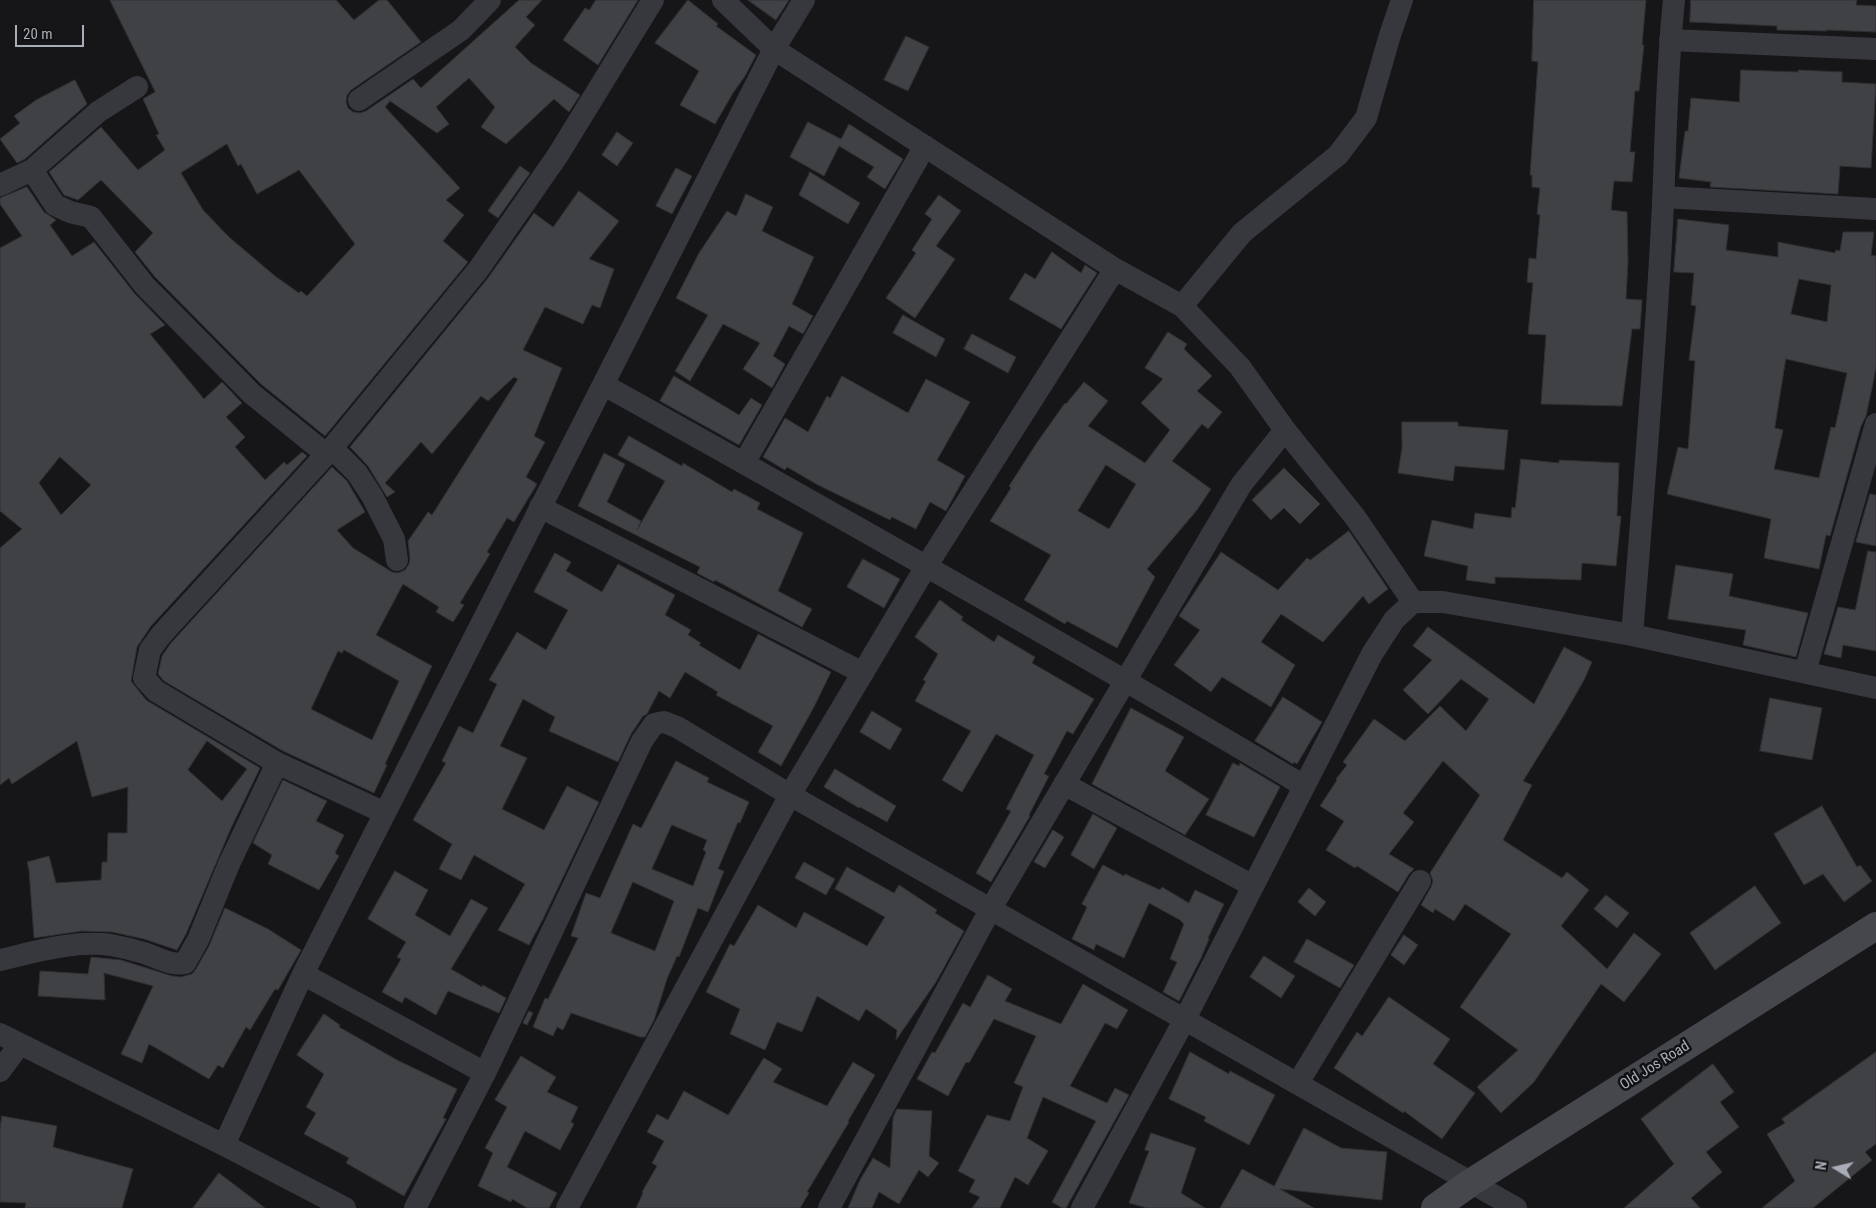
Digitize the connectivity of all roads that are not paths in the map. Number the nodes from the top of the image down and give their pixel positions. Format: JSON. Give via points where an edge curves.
{"nodes":[{"id":1,"x":490,"y":0,"type":"edge"},
{"id":2,"x":653,"y":0,"type":"edge"},
{"id":3,"x":723,"y":0,"type":"edge"},
{"id":4,"x":804,"y":0,"type":"edge"},
{"id":5,"x":1402,"y":0,"type":"edge"},
{"id":6,"x":1674,"y":0,"type":"edge"},
{"id":7,"x":1670,"y":40,"type":"junction"},
{"id":8,"x":774,"y":49,"type":"junction"},
{"id":9,"x":1876,"y":50,"type":"edge"},
{"id":10,"x":136,"y":87,"type":"dead end"},
{"id":11,"x":359,"y":100,"type":"dead end"},
{"id":12,"x":925,"y":146,"type":"junction"},
{"id":13,"x":32,"y":170,"type":"junction"},
{"id":14,"x":0,"y":185,"type":"edge"},
{"id":15,"x":1663,"y":197,"type":"junction"},
{"id":16,"x":1876,"y":209,"type":"edge"},
{"id":17,"x":1115,"y":269,"type":"junction"},
{"id":18,"x":1182,"y":306,"type":"junction"},
{"id":19,"x":604,"y":385,"type":"junction"},
{"id":20,"x":1876,"y":424,"type":"edge"},
{"id":21,"x":1285,"y":430,"type":"junction"},
{"id":22,"x":329,"y":451,"type":"junction"},
{"id":23,"x":744,"y":463,"type":"junction"},
{"id":24,"x":540,"y":507,"type":"junction"},
{"id":25,"x":397,"y":560,"type":"dead end"},
{"id":26,"x":927,"y":565,"type":"junction"},
{"id":27,"x":1413,"y":602,"type":"junction"},
{"id":28,"x":1632,"y":635,"type":"junction"},
{"id":29,"x":863,"y":672,"type":"junction"},
{"id":30,"x":1806,"y":672,"type":"junction"},
{"id":31,"x":1126,"y":680,"type":"junction"},
{"id":32,"x":1876,"y":688,"type":"edge"},
{"id":33,"x":277,"y":763,"type":"junction"},
{"id":34,"x":1064,"y":784,"type":"junction"},
{"id":35,"x":1304,"y":786,"type":"junction"},
{"id":36,"x":790,"y":796,"type":"junction"},
{"id":37,"x":385,"y":813,"type":"junction"},
{"id":38,"x":1420,"y":881,"type":"dead end"},
{"id":39,"x":1253,"y":886,"type":"junction"},
{"id":40,"x":990,"y":910,"type":"junction"},
{"id":41,"x":1876,"y":926,"type":"edge"},
{"id":42,"x":0,"y":960,"type":"edge"},
{"id":43,"x":303,"y":974,"type":"junction"},
{"id":44,"x":1185,"y":1019,"type":"junction"},
{"id":45,"x":0,"y":1034,"type":"edge"},
{"id":46,"x":20,"y":1044,"type":"junction"},
{"id":47,"x":0,"y":1071,"type":"edge"},
{"id":48,"x":485,"y":1073,"type":"junction"},
{"id":49,"x":1298,"y":1083,"type":"junction"},
{"id":50,"x":224,"y":1145,"type":"junction"},
{"id":51,"x":1470,"y":1183,"type":"junction"},
{"id":52,"x":345,"y":1208,"type":"edge"},
{"id":53,"x":415,"y":1208,"type":"edge"},
{"id":54,"x":568,"y":1208,"type":"edge"},
{"id":55,"x":829,"y":1208,"type":"edge"},
{"id":56,"x":1082,"y":1208,"type":"edge"},
{"id":57,"x":1435,"y":1208,"type":"edge"},
{"id":58,"x":1516,"y":1208,"type":"edge"}],
"edges":[{"from":1,"to":11,"type":"street","via":[[461,30]]},
{"from":2,"to":22,"type":"street","via":[[558,155],[478,270]]},
{"from":3,"to":8,"type":"street"},
{"from":4,"to":8,"type":"street"},
{"from":5,"to":18,"type":"street","via":[[1366,118],[1338,155],[1242,233]]},
{"from":6,"to":7,"type":"street"},
{"from":7,"to":9,"type":"street"},
{"from":7,"to":15,"type":"street"},
{"from":8,"to":12,"type":"street"},
{"from":8,"to":19,"type":"street"},
{"from":10,"to":13,"type":"street","via":[[98,112]]},
{"from":12,"to":17,"type":"street"},
{"from":12,"to":23,"type":"street"},
{"from":13,"to":14,"type":"street"},
{"from":13,"to":22,"type":"street","via":[[55,205],[91,217],[146,286],[252,394]]},
{"from":15,"to":16,"type":"street"},
{"from":15,"to":28,"type":"street"},
{"from":17,"to":18,"type":"street"},
{"from":17,"to":26,"type":"street"},
{"from":18,"to":21,"type":"street","via":[[1240,367]]},
{"from":19,"to":23,"type":"street"},
{"from":19,"to":24,"type":"street"},
{"from":20,"to":30,"type":"street"},
{"from":21,"to":27,"type":"street","via":[[1355,517]]},
{"from":21,"to":31,"type":"street","via":[[1241,486]]},
{"from":22,"to":25,"type":"street","via":[[357,473],[372,496],[394,539]]},
{"from":22,"to":33,"type":"street","via":[[161,635],[150,650],[145,672],[144,678],[156,691]]},
{"from":23,"to":26,"type":"street"},
{"from":24,"to":29,"type":"street"},
{"from":24,"to":37,"type":"street"},
{"from":26,"to":29,"type":"street"},
{"from":26,"to":31,"type":"street"},
{"from":27,"to":28,"type":"street","via":[[1443,602]]},
{"from":27,"to":35,"type":"street","via":[[1394,620],[1372,654]]},
{"from":28,"to":30,"type":"street"},
{"from":29,"to":36,"type":"street"},
{"from":30,"to":32,"type":"street"},
{"from":31,"to":34,"type":"street"},
{"from":31,"to":35,"type":"street"},
{"from":33,"to":37,"type":"street"},
{"from":33,"to":42,"type":"street","via":[[185,963],[175,964],[144,953],[96,944]]},
{"from":34,"to":39,"type":"street"},
{"from":34,"to":40,"type":"street"},
{"from":35,"to":39,"type":"street"},
{"from":36,"to":40,"type":"street"},
{"from":36,"to":48,"type":"street","via":[[677,727],[664,722],[654,724],[642,741]]},
{"from":36,"to":54,"type":"street"},
{"from":37,"to":43,"type":"street"},
{"from":38,"to":49,"type":"street"},
{"from":39,"to":44,"type":"street"},
{"from":40,"to":44,"type":"street"},
{"from":40,"to":55,"type":"street"},
{"from":41,"to":51,"type":"main road","name":"Old Jos Road"},
{"from":43,"to":48,"type":"street"},
{"from":43,"to":50,"type":"street"},
{"from":44,"to":49,"type":"street"},
{"from":44,"to":56,"type":"street"},
{"from":45,"to":46,"type":"street"},
{"from":46,"to":47,"type":"street"},
{"from":46,"to":50,"type":"street"},
{"from":48,"to":53,"type":"street"},
{"from":49,"to":51,"type":"street"},
{"from":50,"to":52,"type":"street"},
{"from":51,"to":57,"type":"main road","name":"Old Jos Road"},
{"from":51,"to":58,"type":"street"}]}
